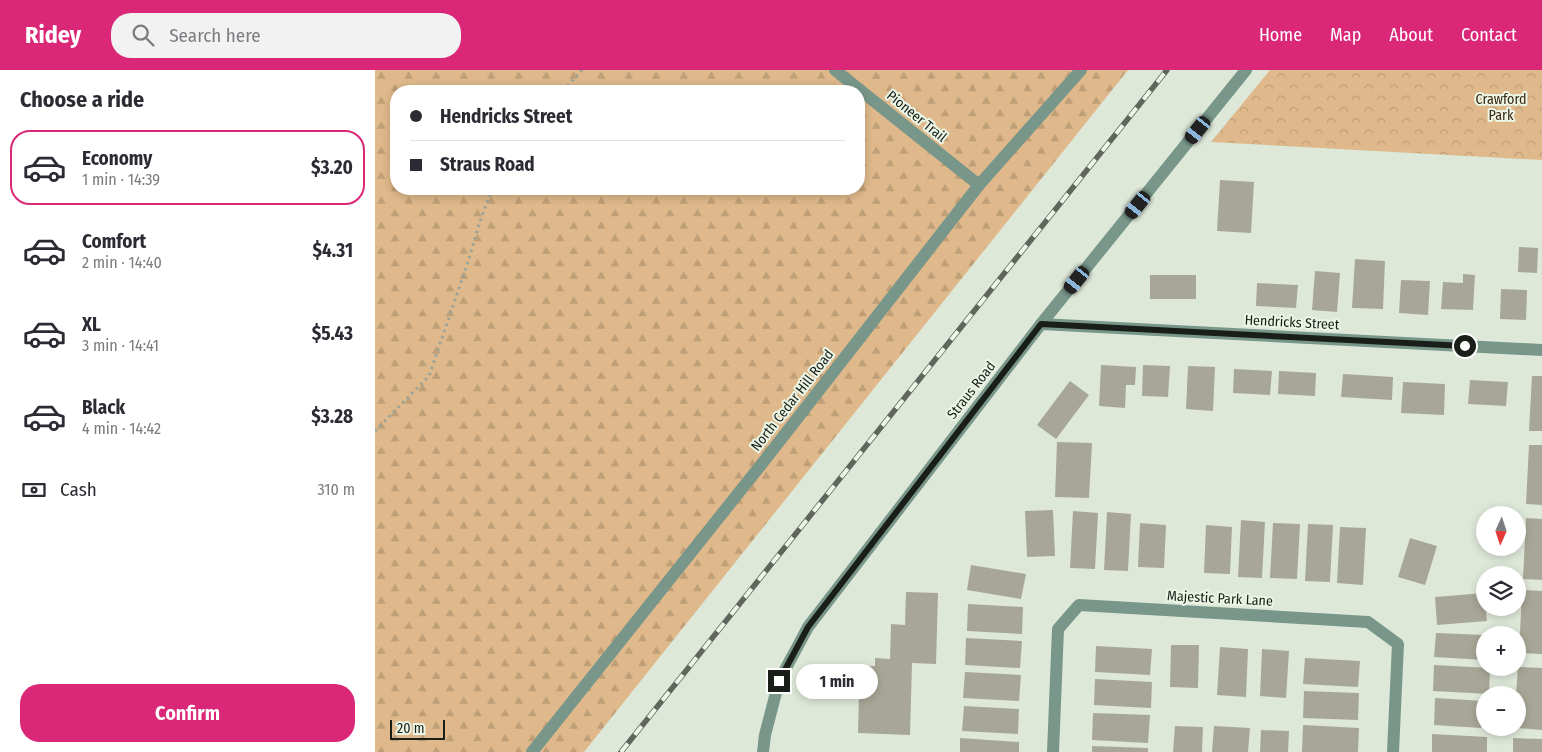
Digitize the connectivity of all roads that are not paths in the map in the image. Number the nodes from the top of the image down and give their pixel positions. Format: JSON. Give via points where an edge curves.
{"nodes":[{"id":1,"x":835,"y":70,"type":"edge"},
{"id":2,"x":1081,"y":70,"type":"edge"},
{"id":3,"x":1246,"y":70,"type":"edge"},
{"id":4,"x":854,"y":85,"type":"edge"},
{"id":5,"x":865,"y":94,"type":"edge"},
{"id":6,"x":979,"y":185,"type":"junction"},
{"id":7,"x":1041,"y":324,"type":"junction"},
{"id":8,"x":1542,"y":350,"type":"edge"},
{"id":9,"x":532,"y":752,"type":"edge"},
{"id":10,"x":763,"y":752,"type":"edge"},
{"id":11,"x":1053,"y":752,"type":"edge"},
{"id":12,"x":1393,"y":752,"type":"edge"}],
"edges":[{"from":1,"to":4,"type":"street","name":"Pioneer Trail"},
{"from":2,"to":6,"type":"street","name":"North Cedar Hill Road"},
{"from":3,"to":7,"type":"street","name":"Straus Road"},
{"from":5,"to":6,"type":"street","name":"Pioneer Trail"},
{"from":6,"to":9,"type":"street","name":"North Cedar Hill Road"},
{"from":7,"to":8,"type":"street","name":"Hendricks Street"},
{"from":7,"to":10,"type":"street","name":"Straus Road","via":[[808,627],[779,681]]},
{"from":11,"to":12,"type":"street","name":"Majestic Park Lane","via":[[1058,629],[1079,605],[1368,622],[1398,644]]}]}
